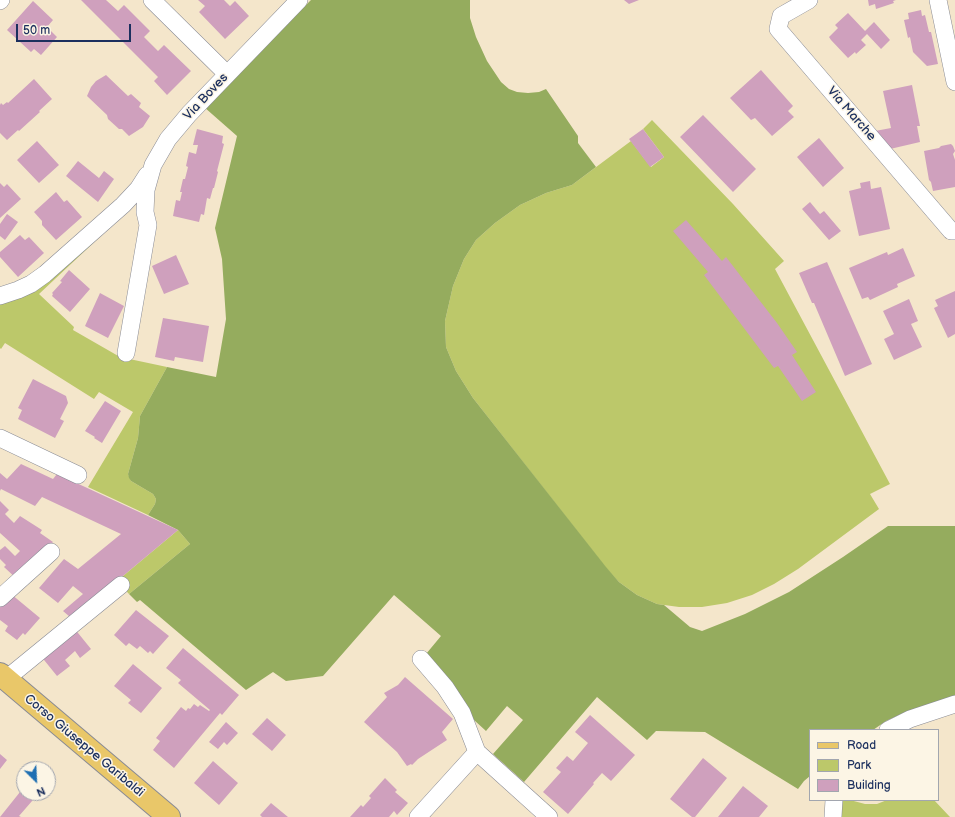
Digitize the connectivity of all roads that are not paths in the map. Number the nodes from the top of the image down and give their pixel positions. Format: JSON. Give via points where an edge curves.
{"nodes":[{"id":1,"x":152,"y":0,"type":"edge"},
{"id":2,"x":299,"y":0,"type":"edge"},
{"id":3,"x":810,"y":0,"type":"edge"},
{"id":4,"x":938,"y":0,"type":"edge"},
{"id":5,"x":227,"y":74,"type":"junction"},
{"id":6,"x":955,"y":82,"type":"edge"},
{"id":7,"x":153,"y":165,"type":"junction"},
{"id":8,"x":955,"y":231,"type":"edge"},
{"id":9,"x":0,"y":296,"type":"edge"},
{"id":10,"x":126,"y":353,"type":"dead end"},
{"id":11,"x":0,"y":438,"type":"edge"},
{"id":12,"x":78,"y":475,"type":"dead end"},
{"id":13,"x":51,"y":552,"type":"dead end"},
{"id":14,"x":121,"y":585,"type":"dead end"},
{"id":15,"x":0,"y":598,"type":"edge"},
{"id":16,"x":421,"y":659,"type":"dead end"},
{"id":17,"x":3,"y":677,"type":"edge"},
{"id":18,"x":955,"y":704,"type":"edge"},
{"id":19,"x":890,"y":729,"type":"edge"},
{"id":20,"x":477,"y":752,"type":"junction"},
{"id":21,"x":834,"y":801,"type":"edge"},
{"id":22,"x":169,"y":817,"type":"edge"},
{"id":23,"x":418,"y":817,"type":"edge"},
{"id":24,"x":549,"y":817,"type":"edge"},
{"id":25,"x":833,"y":817,"type":"edge"}],
"edges":[{"from":1,"to":5,"type":"street"},
{"from":2,"to":5,"type":"street","name":"Via Boves"},
{"from":3,"to":8,"type":"street","name":"Via Marche","via":[[781,16],[778,29],[951,231]]},
{"from":4,"to":6,"type":"street"},
{"from":5,"to":7,"type":"street","name":"Via Boves","via":[[168,139]]},
{"from":7,"to":9,"type":"street","via":[[138,189],[123,205],[45,274],[31,284]]},
{"from":7,"to":10,"type":"street","name":"Via Boves","via":[[146,190],[145,212],[148,225]]},
{"from":11,"to":12,"type":"street"},
{"from":13,"to":15,"type":"street"},
{"from":14,"to":17,"type":"street"},
{"from":16,"to":20,"type":"street","via":[[445,687],[462,713]]},
{"from":17,"to":22,"type":"main road","name":"Corso Giuseppe Garibaldi"},
{"from":18,"to":19,"type":"street","via":[[910,719]]},
{"from":20,"to":23,"type":"street"},
{"from":20,"to":24,"type":"street"},
{"from":21,"to":25,"type":"street"}]}
